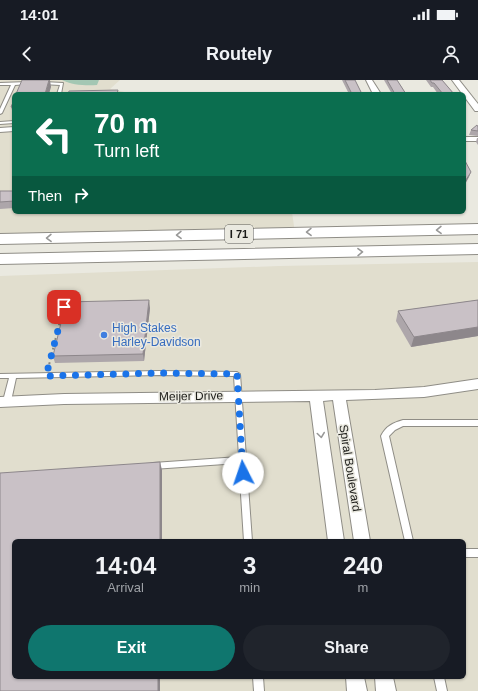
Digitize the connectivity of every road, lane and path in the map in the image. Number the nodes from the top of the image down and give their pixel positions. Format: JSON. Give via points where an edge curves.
{"nodes":[{"id":1,"x":2,"y":80,"type":"edge"},
{"id":2,"x":369,"y":80,"type":"edge"},
{"id":3,"x":455,"y":80,"type":"edge"},
{"id":4,"x":13,"y":84,"type":"junction"},
{"id":5,"x":0,"y":85,"type":"edge"},
{"id":6,"x":60,"y":92,"type":"edge"},
{"id":7,"x":376,"y":92,"type":"edge"},
{"id":8,"x":465,"y":92,"type":"edge"},
{"id":9,"x":466,"y":94,"type":"edge"},
{"id":10,"x":478,"y":109,"type":"edge"},
{"id":11,"x":0,"y":113,"type":"edge"},
{"id":12,"x":12,"y":123,"type":"edge"},
{"id":13,"x":0,"y":129,"type":"edge"},
{"id":14,"x":12,"y":129,"type":"edge"},
{"id":15,"x":466,"y":139,"type":"edge"},
{"id":16,"x":478,"y":139,"type":"edge"},
{"id":17,"x":478,"y":229,"type":"edge"},
{"id":18,"x":0,"y":239,"type":"edge"},
{"id":19,"x":478,"y":249,"type":"edge"},
{"id":20,"x":279,"y":253,"type":"junction"},
{"id":21,"x":0,"y":260,"type":"edge"},
{"id":22,"x":0,"y":268,"type":"edge"},
{"id":23,"x":72,"y":307,"type":"edge"},
{"id":24,"x":0,"y":376,"type":"edge"},
{"id":25,"x":13,"y":376,"type":"junction"},
{"id":26,"x":46,"y":376,"type":"junction"},
{"id":27,"x":478,"y":384,"type":"edge"},
{"id":28,"x":238,"y":396,"type":"junction"},
{"id":29,"x":316,"y":396,"type":"junction"},
{"id":30,"x":339,"y":396,"type":"junction"},
{"id":31,"x":4,"y":402,"type":"edge"},
{"id":32,"x":478,"y":423,"type":"edge"},
{"id":33,"x":242,"y":460,"type":"junction"},
{"id":34,"x":141,"y":467,"type":"edge"},
{"id":35,"x":248,"y":539,"type":"edge"},
{"id":36,"x":336,"y":539,"type":"edge"},
{"id":37,"x":363,"y":539,"type":"edge"},
{"id":38,"x":409,"y":539,"type":"edge"},
{"id":39,"x":466,"y":553,"type":"edge"},
{"id":40,"x":478,"y":553,"type":"edge"},
{"id":41,"x":258,"y":679,"type":"edge"},
{"id":42,"x":356,"y":679,"type":"edge"},
{"id":43,"x":384,"y":679,"type":"edge"},
{"id":44,"x":439,"y":679,"type":"edge"},
{"id":45,"x":259,"y":691,"type":"edge"},
{"id":46,"x":357,"y":691,"type":"edge"},
{"id":47,"x":386,"y":691,"type":"edge"},
{"id":48,"x":442,"y":691,"type":"edge"}],
"edges":[{"from":1,"to":5,"type":"lane"},
{"from":2,"to":7,"type":"street"},
{"from":3,"to":8,"type":"street"},
{"from":4,"to":5,"type":"lane"},
{"from":4,"to":6,"type":"lane","via":[[51,82],[62,84]]},
{"from":4,"to":11,"type":"lane"},
{"from":9,"to":10,"type":"street"},
{"from":12,"to":13,"type":"lane"},
{"from":13,"to":14,"type":"street"},
{"from":15,"to":16,"type":"street"},
{"from":17,"to":18,"type":"highway","number":"I 71","one_way":true},
{"from":20,"to":19,"type":"highway","number":"I 71","one_way":true},
{"from":20,"to":21,"type":"highway","number":"I 71"},
{"from":20,"to":22,"type":"highway","via":[[218,262]]},
{"from":23,"to":26,"type":"path","via":[[64,307]]},
{"from":24,"to":25,"type":"lane"},
{"from":25,"to":26,"type":"lane"},
{"from":25,"to":31,"type":"lane"},
{"from":26,"to":28,"type":"lane","via":[[237,374]]},
{"from":27,"to":30,"type":"street","name":"Meijer Drive","via":[[424,392]]},
{"from":28,"to":29,"type":"street","name":"Meijer Drive"},
{"from":28,"to":31,"type":"street","name":"Meijer Drive","via":[[64,398]]},
{"from":28,"to":33,"type":"lane"},
{"from":29,"to":30,"type":"street","name":"Meijer Drive"},
{"from":29,"to":36,"type":"street","name":"Spiral Boulevard","one_way":true},
{"from":30,"to":37,"type":"street","name":"Spiral Boulevard"},
{"from":32,"to":38,"type":"lane","via":[[403,423],[388,430],[385,436]]},
{"from":33,"to":34,"type":"lane"},
{"from":33,"to":35,"type":"lane"},
{"from":39,"to":40,"type":"lane"},
{"from":41,"to":45,"type":"lane"},
{"from":42,"to":46,"type":"street"},
{"from":43,"to":47,"type":"street"},
{"from":44,"to":48,"type":"lane"}]}
